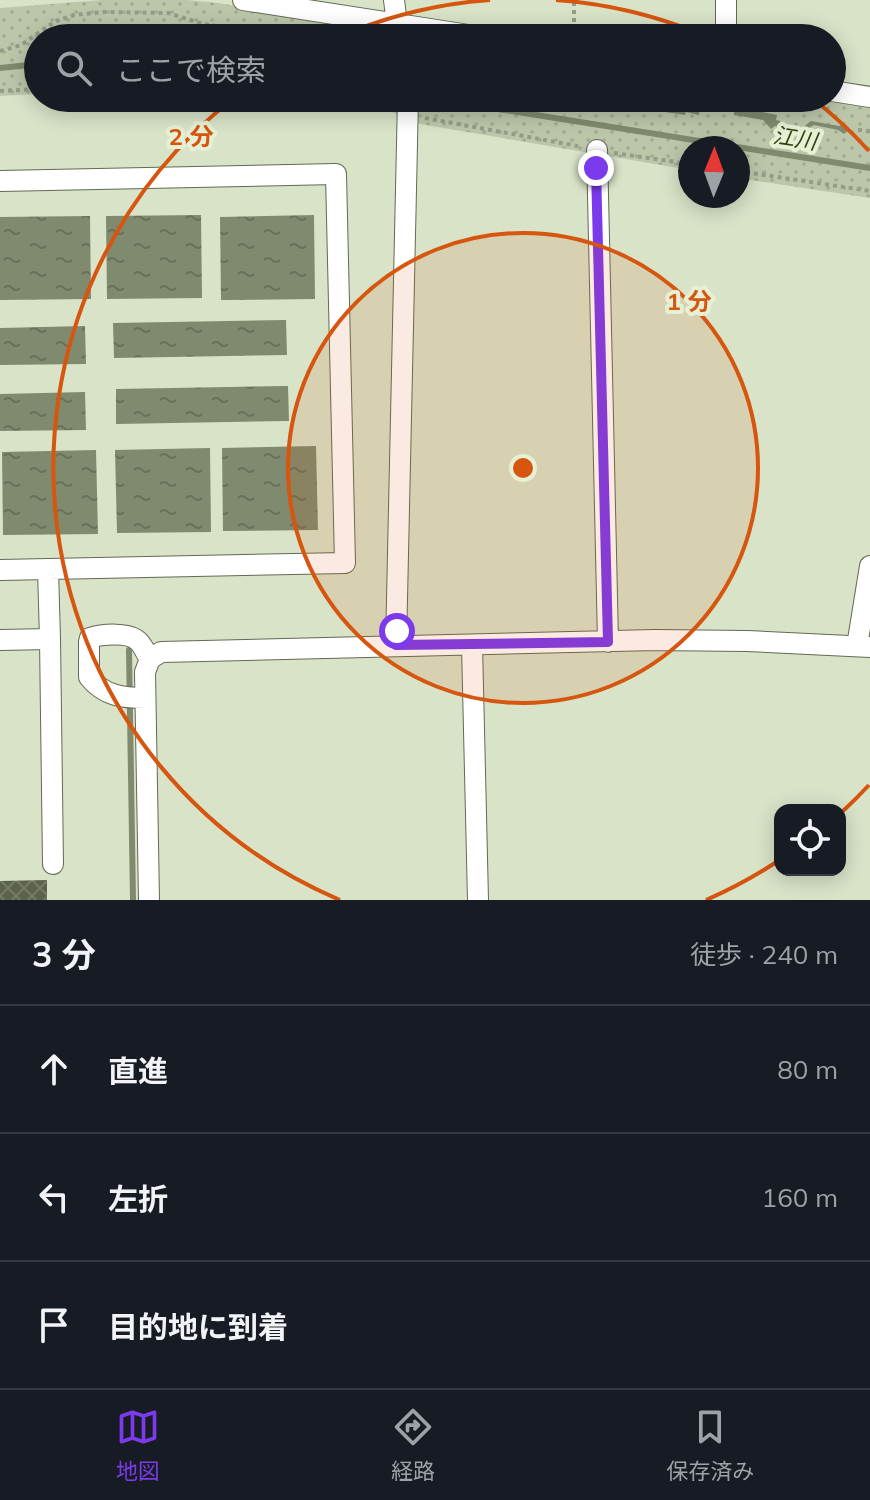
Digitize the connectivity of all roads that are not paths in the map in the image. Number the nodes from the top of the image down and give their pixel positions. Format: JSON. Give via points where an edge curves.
{"nodes":[{"id":1,"x":243,"y":0,"type":"edge"},
{"id":2,"x":394,"y":0,"type":"edge"},
{"id":3,"x":726,"y":0,"type":"edge"},
{"id":4,"x":364,"y":24,"type":"edge"},
{"id":5,"x":400,"y":24,"type":"edge"},
{"id":6,"x":726,"y":24,"type":"edge"},
{"id":7,"x":846,"y":93,"type":"edge"},
{"id":8,"x":870,"y":97,"type":"edge"},
{"id":9,"x":408,"y":112,"type":"edge"},
{"id":10,"x":597,"y":150,"type":"road end"},
{"id":11,"x":0,"y":181,"type":"edge"},
{"id":12,"x":870,"y":566,"type":"edge"},
{"id":13,"x":48,"y":569,"type":"junction"},
{"id":14,"x":0,"y":570,"type":"edge"},
{"id":15,"x":50,"y":639,"type":"junction"},
{"id":16,"x":0,"y":640,"type":"edge"},
{"id":17,"x":608,"y":642,"type":"junction"},
{"id":18,"x":396,"y":645,"type":"junction"},
{"id":19,"x":472,"y":645,"type":"junction"},
{"id":20,"x":864,"y":646,"type":"edge"},
{"id":21,"x":150,"y":659,"type":"junction"},
{"id":22,"x":145,"y":698,"type":"junction"},
{"id":23,"x":53,"y":864,"type":"dead end"},
{"id":24,"x":149,"y":900,"type":"edge"},
{"id":25,"x":478,"y":900,"type":"edge"}],
"edges":[{"from":1,"to":4,"type":"street"},
{"from":2,"to":5,"type":"street"},
{"from":3,"to":6,"type":"street"},
{"from":7,"to":8,"type":"street"},
{"from":9,"to":18,"type":"street"},
{"from":10,"to":17,"type":"street"},
{"from":11,"to":13,"type":"street","via":[[336,174],[345,563]]},
{"from":12,"to":20,"type":"street"},
{"from":13,"to":14,"type":"street"},
{"from":13,"to":15,"type":"street"},
{"from":15,"to":16,"type":"street"},
{"from":15,"to":23,"type":"street"},
{"from":17,"to":19,"type":"street"},
{"from":17,"to":20,"type":"street"},
{"from":18,"to":19,"type":"street"},
{"from":18,"to":21,"type":"street","via":[[175,650]]},
{"from":19,"to":25,"type":"street"},
{"from":21,"to":22,"type":"street"},
{"from":21,"to":22,"type":"street","via":[[128,636],[90,638],[93,682],[119,698]]},
{"from":22,"to":24,"type":"street"}]}
